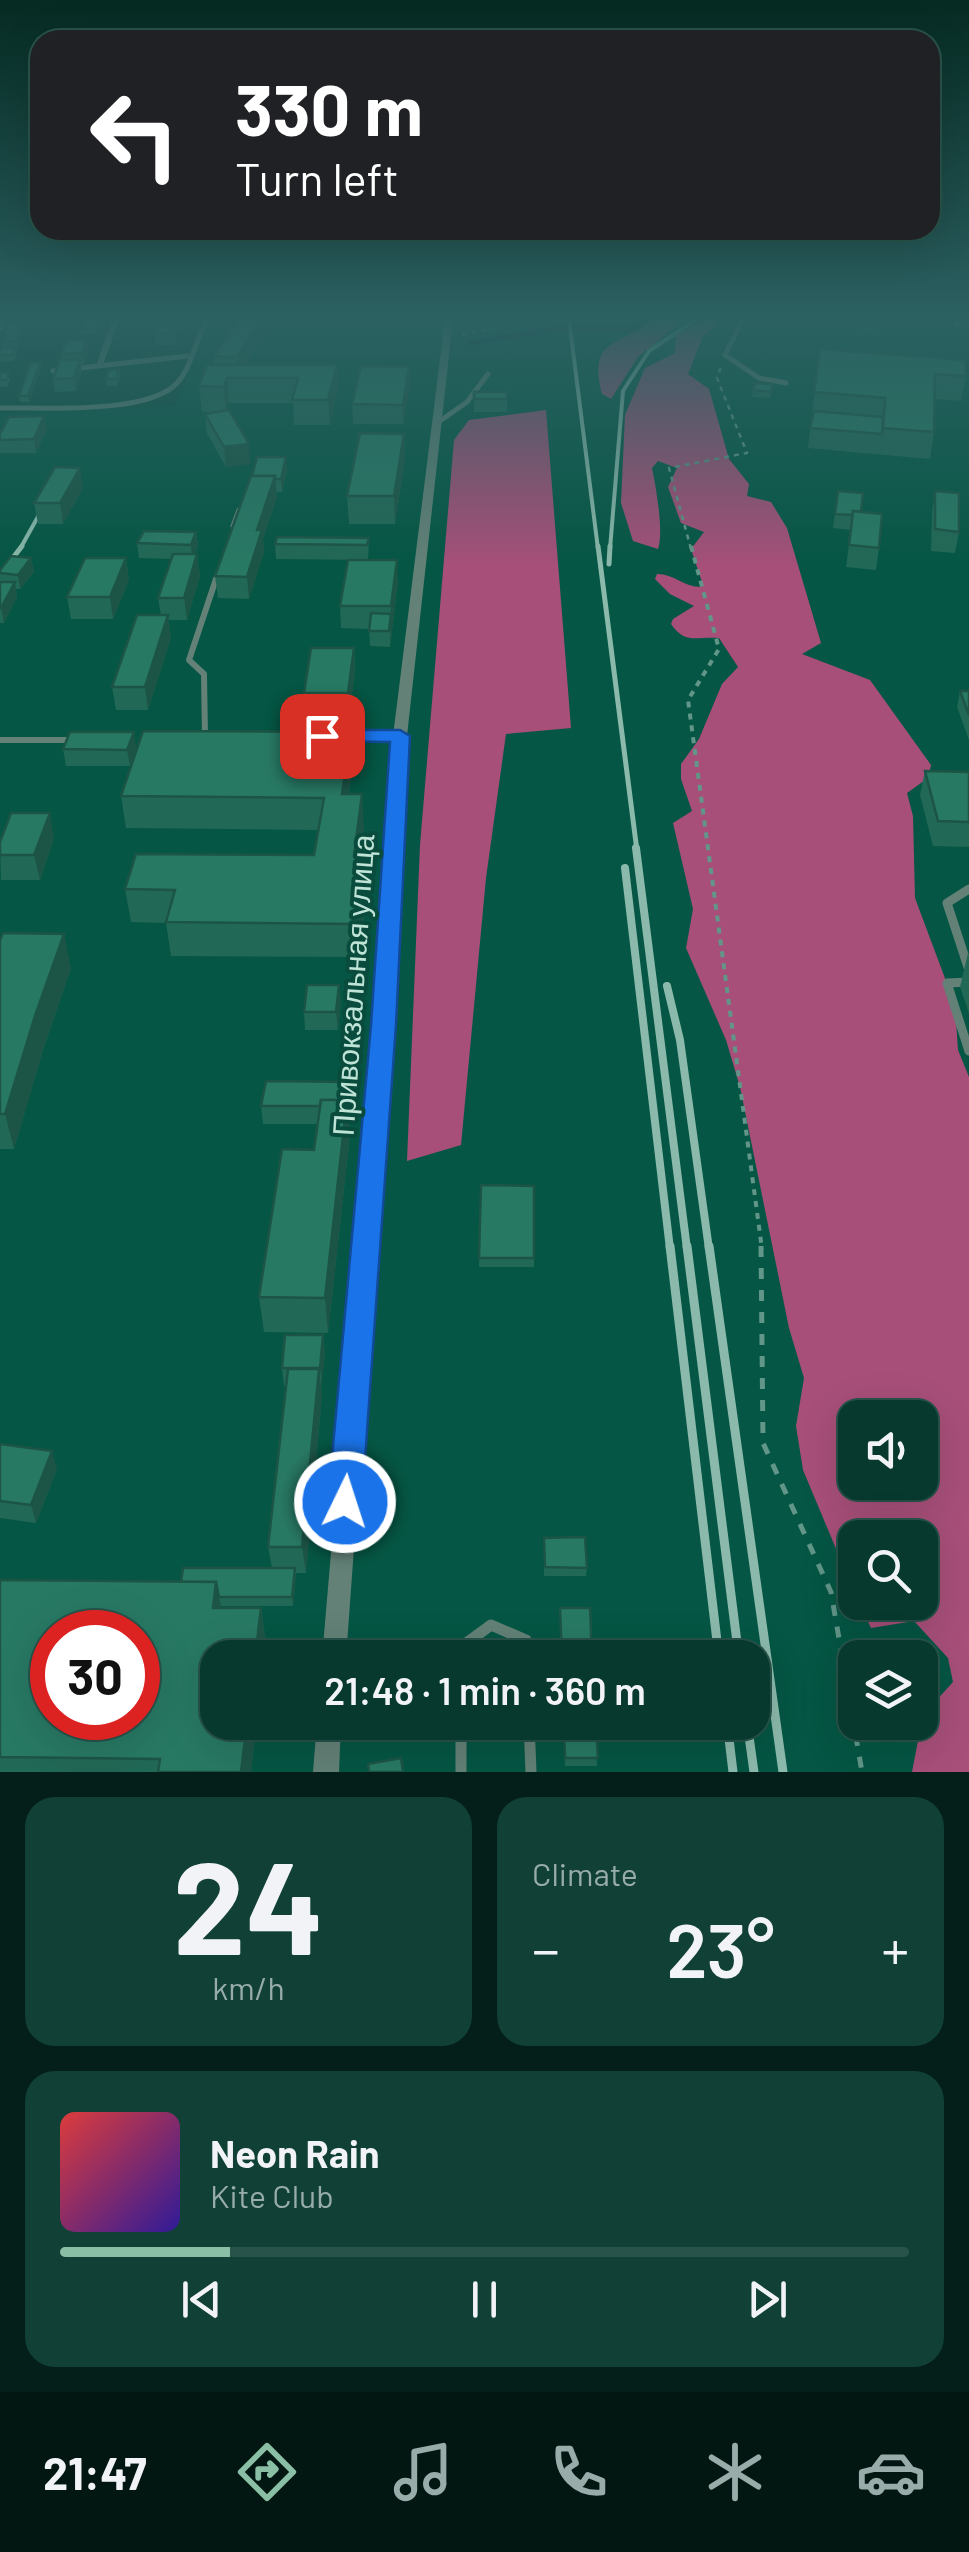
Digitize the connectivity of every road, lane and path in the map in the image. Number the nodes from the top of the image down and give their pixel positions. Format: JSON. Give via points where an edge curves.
{"nodes":[{"id":1,"x":123,"y":402,"type":"edge"},
{"id":2,"x":440,"y":402,"type":"edge"},
{"id":3,"x":466,"y":402,"type":"edge"},
{"id":4,"x":726,"y":402,"type":"edge"},
{"id":5,"x":0,"y":408,"type":"edge"},
{"id":6,"x":437,"y":423,"type":"junction"},
{"id":7,"x":239,"y":510,"type":"edge"},
{"id":8,"x":229,"y":539,"type":"edge"},
{"id":9,"x":218,"y":571,"type":"edge"},
{"id":10,"x":342,"y":736,"type":"edge"},
{"id":11,"x":400,"y":736,"type":"junction"},
{"id":12,"x":190,"y":738,"type":"edge"},
{"id":13,"x":206,"y":738,"type":"junction"},
{"id":14,"x":225,"y":738,"type":"edge"},
{"id":15,"x":0,"y":740,"type":"edge"},
{"id":16,"x":87,"y":740,"type":"edge"},
{"id":17,"x":969,"y":889,"type":"edge"},
{"id":18,"x":966,"y":949,"type":"edge"},
{"id":19,"x":969,"y":970,"type":"edge"},
{"id":20,"x":969,"y":982,"type":"edge"},
{"id":21,"x":969,"y":1051,"type":"edge"},
{"id":22,"x":335,"y":1640,"type":"edge"},
{"id":23,"x":470,"y":1640,"type":"edge"},
{"id":24,"x":526,"y":1640,"type":"edge"},
{"id":25,"x":329,"y":1740,"type":"edge"},
{"id":26,"x":461,"y":1740,"type":"edge"},
{"id":27,"x":529,"y":1740,"type":"edge"},
{"id":28,"x":326,"y":1772,"type":"edge"},
{"id":29,"x":461,"y":1772,"type":"edge"},
{"id":30,"x":530,"y":1772,"type":"edge"},
{"id":31,"x":862,"y":1772,"type":"edge"}],
"edges":[{"from":1,"to":5,"type":"lane"},
{"from":2,"to":6,"type":"street","name":"Привокзальная улица"},
{"from":3,"to":6,"type":"lane"},
{"from":4,"to":31,"type":"path","via":[[747,453],[670,468],[718,650],[688,700],[764,1267],[764,1443],[831,1592]]},
{"from":6,"to":11,"type":"street","name":"Привокзальная улица"},
{"from":7,"to":8,"type":"lane"},
{"from":9,"to":13,"type":"lane","via":[[190,660],[204,674]]},
{"from":10,"to":11,"type":"lane"},
{"from":11,"to":22,"type":"street","name":"Привокзальная улица"},
{"from":12,"to":13,"type":"lane"},
{"from":13,"to":14,"type":"lane"},
{"from":15,"to":16,"type":"lane"},
{"from":17,"to":18,"type":"lane","via":[[947,903]]},
{"from":18,"to":19,"type":"lane"},
{"from":20,"to":21,"type":"lane","via":[[947,983]]},
{"from":23,"to":24,"type":"lane","via":[[491,1625]]},
{"from":25,"to":28,"type":"street"},
{"from":26,"to":29,"type":"lane"},
{"from":27,"to":30,"type":"lane"}]}
